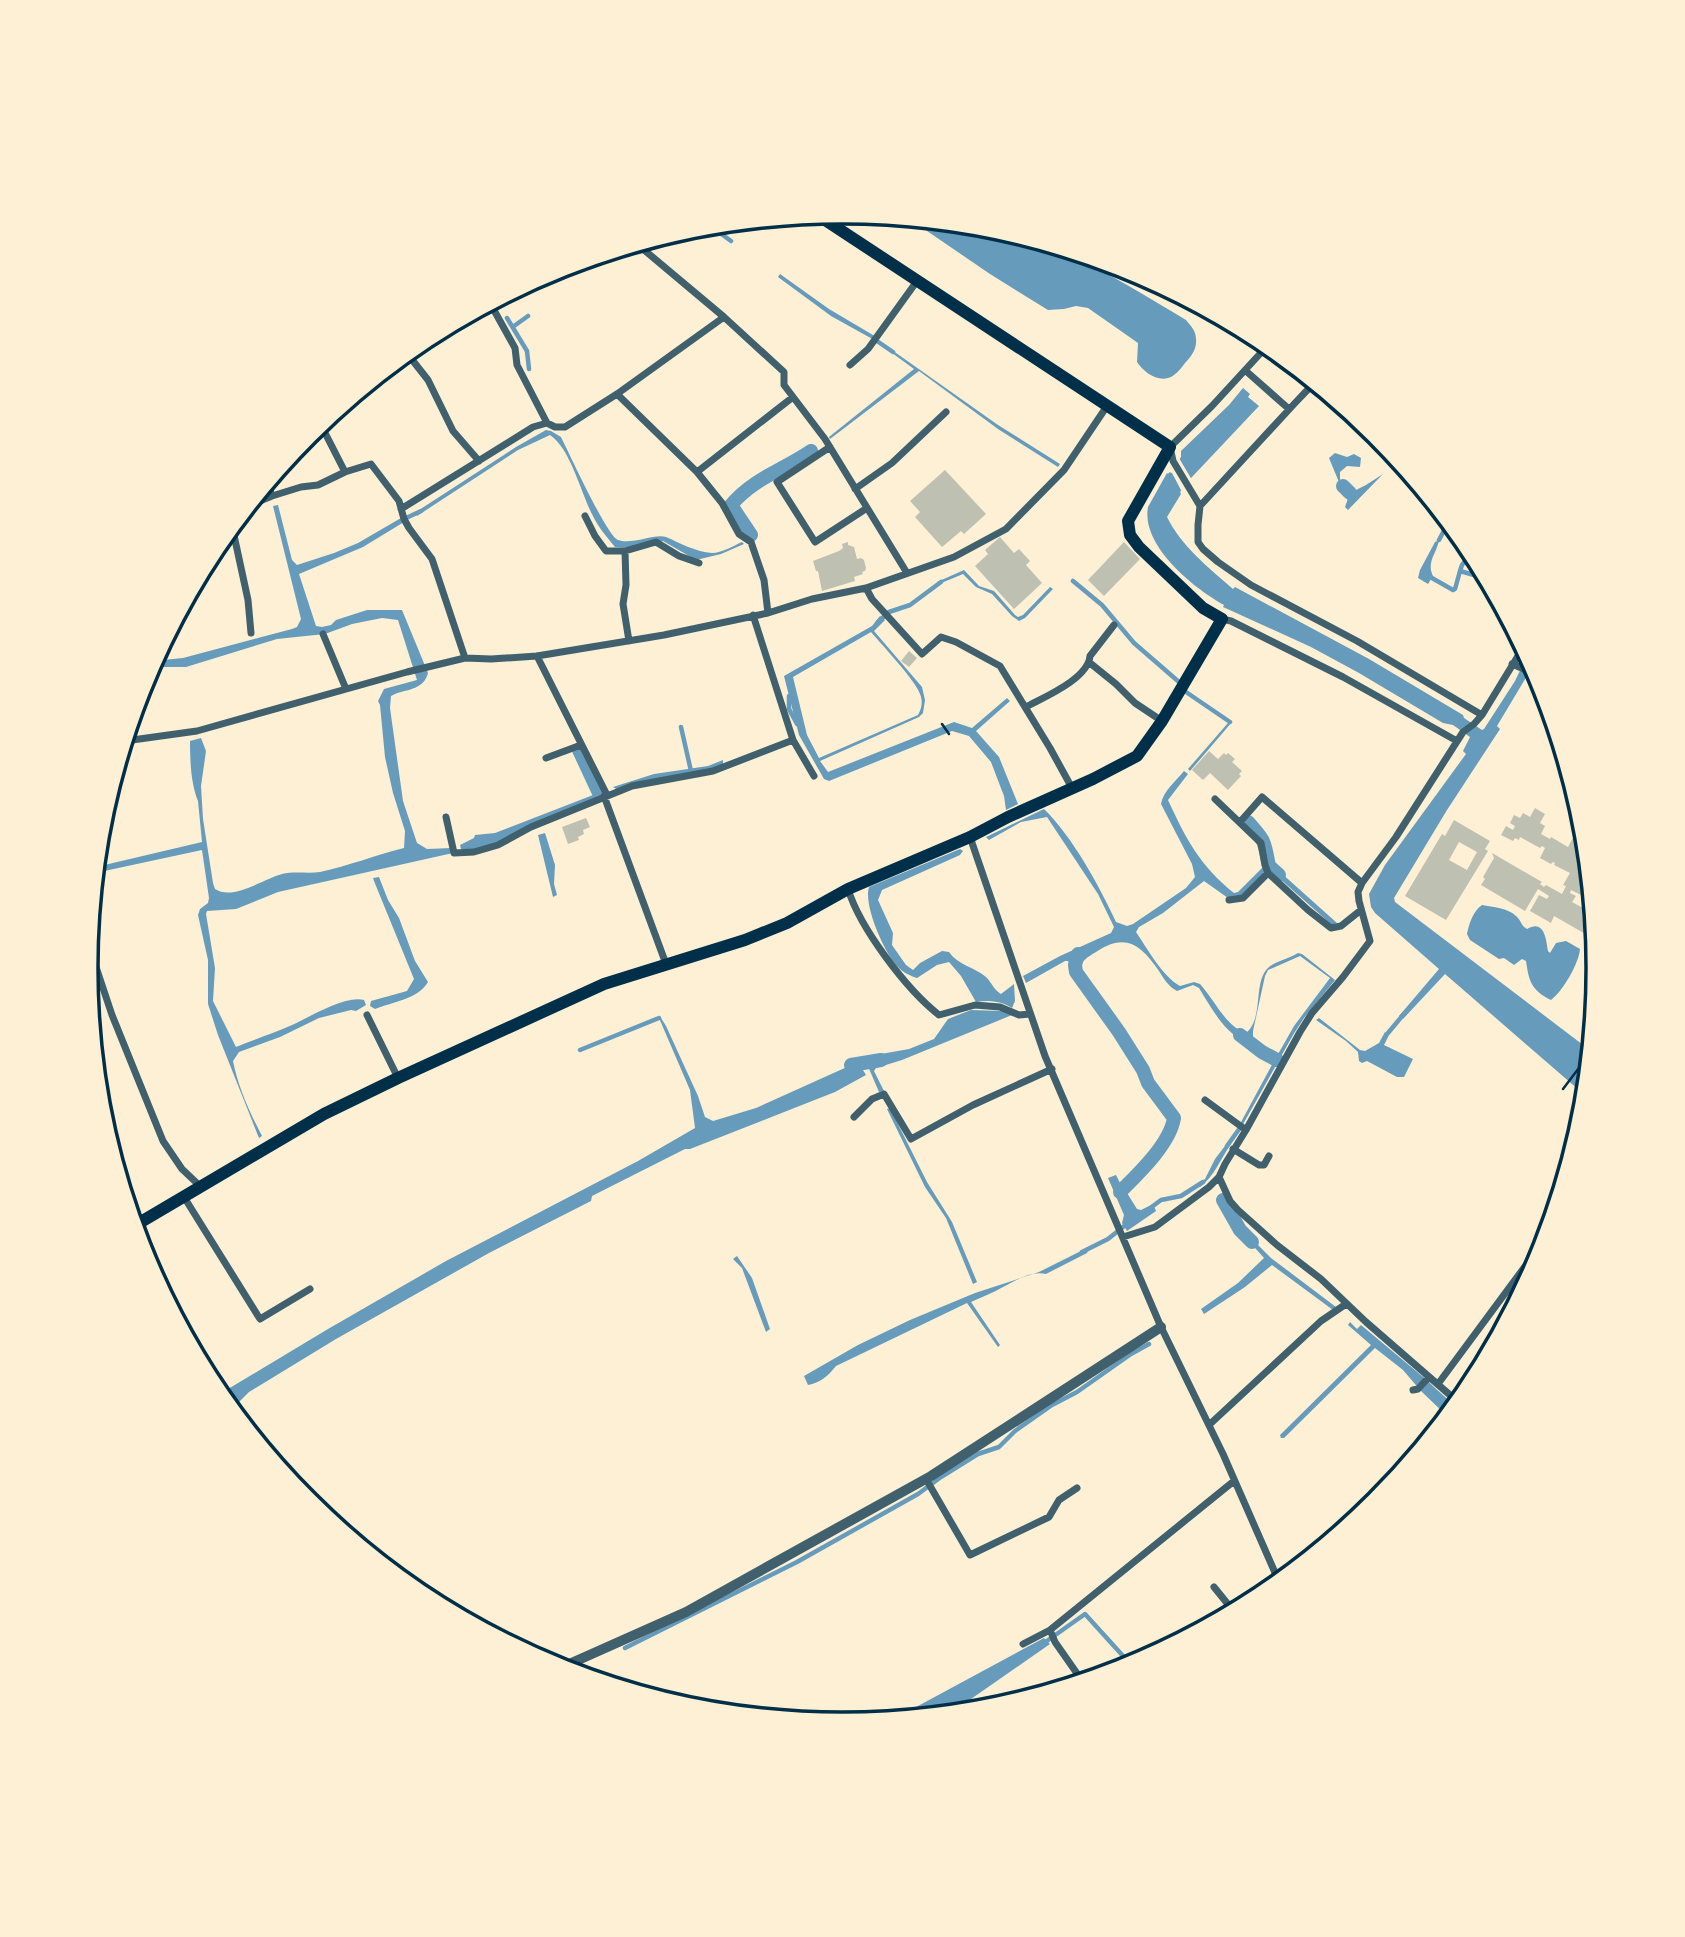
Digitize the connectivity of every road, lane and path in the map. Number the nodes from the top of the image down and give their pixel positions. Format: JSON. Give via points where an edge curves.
{"nodes":[{"id":1,"x":832,"y":224,"type":"edge"},
{"id":2,"x":645,"y":251,"type":"edge"},
{"id":3,"x":917,"y":281,"type":"junction"},
{"id":4,"x":494,"y":311,"type":"edge"},
{"id":5,"x":724,"y":317,"type":"junction"},
{"id":6,"x":1261,"y":353,"type":"edge"},
{"id":7,"x":413,"y":360,"type":"edge"},
{"id":8,"x":850,"y":365,"type":"dead end"},
{"id":9,"x":1246,"y":370,"type":"junction"},
{"id":10,"x":1309,"y":389,"type":"edge"},
{"id":11,"x":617,"y":394,"type":"junction"},
{"id":12,"x":793,"y":397,"type":"junction"},
{"id":13,"x":1107,"y":406,"type":"junction"},
{"id":14,"x":1289,"y":409,"type":"junction"},
{"id":15,"x":946,"y":412,"type":"dead end"},
{"id":16,"x":547,"y":423,"type":"junction"},
{"id":17,"x":325,"y":433,"type":"edge"},
{"id":18,"x":827,"y":443,"type":"junction"},
{"id":19,"x":1170,"y":447,"type":"junction"},
{"id":20,"x":479,"y":461,"type":"junction"},
{"id":21,"x":345,"y":472,"type":"junction"},
{"id":22,"x":697,"y":472,"type":"junction"},
{"id":23,"x":855,"y":489,"type":"junction"},
{"id":24,"x":271,"y":493,"type":"edge"},
{"id":25,"x":272,"y":496,"type":"junction"},
{"id":26,"x":266,"y":499,"type":"edge"},
{"id":27,"x":1200,"y":506,"type":"junction"},
{"id":28,"x":867,"y":508,"type":"junction"},
{"id":29,"x":403,"y":514,"type":"junction"},
{"id":30,"x":585,"y":516,"type":"dead end"},
{"id":31,"x":235,"y":539,"type":"edge"},
{"id":32,"x":625,"y":551,"type":"junction"},
{"id":33,"x":699,"y":564,"type":"dead end"},
{"id":34,"x":907,"y":573,"type":"junction"},
{"id":35,"x":866,"y":588,"type":"junction"},
{"id":36,"x":768,"y":612,"type":"junction"},
{"id":37,"x":753,"y":615,"type":"junction"},
{"id":38,"x":1222,"y":619,"type":"junction"},
{"id":39,"x":1114,"y":625,"type":"dead end"},
{"id":40,"x":251,"y":632,"type":"dead end"},
{"id":41,"x":323,"y":634,"type":"dead end"},
{"id":42,"x":629,"y":641,"type":"junction"},
{"id":43,"x":537,"y":656,"type":"junction"},
{"id":44,"x":465,"y":658,"type":"junction"},
{"id":45,"x":1519,"y":659,"type":"edge"},
{"id":46,"x":1090,"y":663,"type":"junction"},
{"id":47,"x":1516,"y":666,"type":"junction"},
{"id":48,"x":1523,"y":669,"type":"edge"},
{"id":49,"x":346,"y":689,"type":"junction"},
{"id":50,"x":1026,"y":707,"type":"junction"},
{"id":51,"x":1482,"y":715,"type":"junction"},
{"id":52,"x":1163,"y":721,"type":"junction"},
{"id":53,"x":942,"y":724,"type":"dead end"},
{"id":54,"x":791,"y":734,"type":"junction"},
{"id":55,"x":949,"y":734,"type":"dead end"},
{"id":56,"x":135,"y":740,"type":"edge"},
{"id":57,"x":1457,"y":741,"type":"junction"},
{"id":58,"x":581,"y":745,"type":"junction"},
{"id":59,"x":546,"y":758,"type":"dead end"},
{"id":60,"x":814,"y":776,"type":"dead end"},
{"id":61,"x":1072,"y":788,"type":"junction"},
{"id":62,"x":605,"y":795,"type":"junction"},
{"id":63,"x":1215,"y":799,"type":"dead end"},
{"id":64,"x":446,"y":817,"type":"dead end"},
{"id":65,"x":1240,"y":822,"type":"junction"},
{"id":66,"x":970,"y":837,"type":"junction"},
{"id":67,"x":1266,"y":870,"type":"junction"},
{"id":68,"x":1362,"y":883,"type":"junction"},
{"id":69,"x":848,"y":889,"type":"junction"},
{"id":70,"x":1229,"y":900,"type":"dead end"},
{"id":71,"x":1361,"y":910,"type":"junction"},
{"id":72,"x":666,"y":964,"type":"junction"},
{"id":73,"x":98,"y":974,"type":"edge"},
{"id":74,"x":1030,"y":1014,"type":"junction"},
{"id":75,"x":367,"y":1015,"type":"dead end"},
{"id":76,"x":1581,"y":1065,"type":"edge"},
{"id":77,"x":1052,"y":1069,"type":"junction"},
{"id":78,"x":398,"y":1078,"type":"junction"},
{"id":79,"x":1563,"y":1089,"type":"dead end"},
{"id":80,"x":1205,"y":1100,"type":"dead end"},
{"id":81,"x":854,"y":1117,"type":"dead end"},
{"id":82,"x":1246,"y":1130,"type":"junction"},
{"id":83,"x":1233,"y":1149,"type":"junction"},
{"id":84,"x":1269,"y":1156,"type":"dead end"},
{"id":85,"x":1219,"y":1177,"type":"junction"},
{"id":86,"x":201,"y":1187,"type":"junction"},
{"id":87,"x":184,"y":1196,"type":"junction"},
{"id":88,"x":143,"y":1221,"type":"edge"},
{"id":89,"x":1122,"y":1235,"type":"junction"},
{"id":90,"x":1523,"y":1270,"type":"edge"},
{"id":91,"x":310,"y":1289,"type":"dead end"},
{"id":92,"x":1346,"y":1304,"type":"junction"},
{"id":93,"x":1161,"y":1327,"type":"junction"},
{"id":94,"x":1428,"y":1378,"type":"junction"},
{"id":95,"x":1438,"y":1384,"type":"junction"},
{"id":96,"x":1415,"y":1389,"type":"dead end"},
{"id":97,"x":1451,"y":1397,"type":"edge"},
{"id":98,"x":1209,"y":1425,"type":"junction"},
{"id":99,"x":926,"y":1479,"type":"junction"},
{"id":100,"x":1234,"y":1481,"type":"junction"},
{"id":101,"x":1077,"y":1488,"type":"dead end"},
{"id":102,"x":1275,"y":1574,"type":"edge"},
{"id":103,"x":1214,"y":1587,"type":"dead end"},
{"id":104,"x":1228,"y":1605,"type":"edge"},
{"id":105,"x":1050,"y":1630,"type":"junction"},
{"id":106,"x":1023,"y":1644,"type":"dead end"},
{"id":107,"x":574,"y":1662,"type":"edge"},
{"id":108,"x":1078,"y":1674,"type":"edge"}],
"edges":[{"from":1,"to":3,"type":"main road"},
{"from":2,"to":5,"type":"street"},
{"from":3,"to":8,"type":"street","via":[[868,349]]},
{"from":3,"to":13,"type":"main road"},
{"from":4,"to":16,"type":"street"},
{"from":5,"to":11,"type":"street"},
{"from":5,"to":12,"type":"street","via":[[783,372],[784,385]]},
{"from":6,"to":9,"type":"street"},
{"from":7,"to":20,"type":"street","via":[[453,431]]},
{"from":9,"to":14,"type":"street"},
{"from":9,"to":19,"type":"street"},
{"from":10,"to":14,"type":"street"},
{"from":11,"to":16,"type":"street","via":[[565,427]]},
{"from":11,"to":22,"type":"street"},
{"from":12,"to":18,"type":"street"},
{"from":12,"to":22,"type":"street"},
{"from":13,"to":19,"type":"main road"},
{"from":13,"to":34,"type":"street","via":[[1064,470],[1010,526],[954,557]]},
{"from":14,"to":27,"type":"street"},
{"from":15,"to":23,"type":"street","via":[[892,463]]},
{"from":16,"to":20,"type":"street"},
{"from":17,"to":21,"type":"street"},
{"from":18,"to":23,"type":"street"},
{"from":18,"to":28,"type":"street","via":[[777,482],[815,542]]},
{"from":19,"to":27,"type":"street","via":[[1173,461]]},
{"from":19,"to":38,"type":"main road","via":[[1128,521],[1130,535],[1203,608]]},
{"from":20,"to":29,"type":"street"},
{"from":21,"to":25,"type":"street","via":[[318,485]]},
{"from":21,"to":29,"type":"street","via":[[371,464],[399,501]]},
{"from":22,"to":36,"type":"street","via":[[751,542],[764,580]]},
{"from":23,"to":28,"type":"street"},
{"from":24,"to":25,"type":"street"},
{"from":25,"to":26,"type":"street"},
{"from":27,"to":51,"type":"street","via":[[1198,542],[1218,562]]},
{"from":28,"to":34,"type":"street"},
{"from":29,"to":44,"type":"street","via":[[432,559]]},
{"from":30,"to":32,"type":"street","via":[[606,551]]},
{"from":31,"to":40,"type":"street"},
{"from":32,"to":33,"type":"street","via":[[656,542]]},
{"from":32,"to":42,"type":"street"},
{"from":34,"to":35,"type":"street"},
{"from":35,"to":36,"type":"street"},
{"from":35,"to":50,"type":"street","via":[[922,654],[941,637],[956,642],[1000,666]]},
{"from":36,"to":37,"type":"street"},
{"from":37,"to":42,"type":"street"},
{"from":37,"to":54,"type":"street"},
{"from":38,"to":52,"type":"main road"},
{"from":38,"to":57,"type":"street","via":[[1343,677]]},
{"from":39,"to":46,"type":"street","via":[[1090,656]]},
{"from":41,"to":49,"type":"street"},
{"from":42,"to":43,"type":"street"},
{"from":43,"to":44,"type":"street"},
{"from":43,"to":58,"type":"street"},
{"from":44,"to":49,"type":"street"},
{"from":45,"to":47,"type":"street"},
{"from":46,"to":50,"type":"street","via":[[1078,677]]},
{"from":46,"to":52,"type":"street"},
{"from":47,"to":48,"type":"street"},
{"from":47,"to":51,"type":"street"},
{"from":49,"to":56,"type":"street","via":[[197,731]]},
{"from":50,"to":61,"type":"street"},
{"from":51,"to":57,"type":"street"},
{"from":52,"to":61,"type":"main road","via":[[1137,756]]},
{"from":53,"to":55,"type":"path"},
{"from":54,"to":60,"type":"street"},
{"from":54,"to":62,"type":"street","via":[[713,771]]},
{"from":57,"to":68,"type":"street"},
{"from":58,"to":59,"type":"street"},
{"from":58,"to":62,"type":"street"},
{"from":61,"to":66,"type":"main road"},
{"from":62,"to":64,"type":"street","via":[[474,852],[454,853]]},
{"from":62,"to":72,"type":"street"},
{"from":63,"to":65,"type":"street"},
{"from":65,"to":67,"type":"street","via":[[1261,843]]},
{"from":65,"to":68,"type":"street","via":[[1262,797]]},
{"from":66,"to":69,"type":"main road"},
{"from":66,"to":74,"type":"street"},
{"from":67,"to":70,"type":"street","via":[[1243,898]]},
{"from":67,"to":71,"type":"street","via":[[1331,928]]},
{"from":68,"to":71,"type":"street","via":[[1358,892]]},
{"from":69,"to":72,"type":"main road","via":[[787,923]]},
{"from":69,"to":74,"type":"street","via":[[877,946],[939,1015],[975,1005]]},
{"from":71,"to":82,"type":"street","via":[[1370,941],[1311,1014]]},
{"from":72,"to":78,"type":"main road","via":[[604,984]]},
{"from":73,"to":86,"type":"street","via":[[163,1140],[181,1169]]},
{"from":74,"to":77,"type":"street"},
{"from":75,"to":78,"type":"street"},
{"from":76,"to":79,"type":"path"},
{"from":77,"to":81,"type":"street","via":[[911,1139],[884,1094]]},
{"from":77,"to":89,"type":"street"},
{"from":78,"to":86,"type":"main road","via":[[324,1114]]},
{"from":80,"to":82,"type":"street"},
{"from":82,"to":83,"type":"street"},
{"from":83,"to":84,"type":"street","via":[[1259,1165]]},
{"from":83,"to":85,"type":"street"},
{"from":85,"to":89,"type":"street","via":[[1155,1227]]},
{"from":85,"to":92,"type":"street","via":[[1238,1210]]},
{"from":86,"to":87,"type":"main road"},
{"from":87,"to":88,"type":"main road"},
{"from":87,"to":91,"type":"street","via":[[260,1319]]},
{"from":89,"to":93,"type":"street"},
{"from":90,"to":95,"type":"street"},
{"from":92,"to":94,"type":"street"},
{"from":92,"to":98,"type":"street","via":[[1321,1321]]},
{"from":93,"to":98,"type":"street"},
{"from":93,"to":99,"type":"street"},
{"from":94,"to":95,"type":"street"},
{"from":94,"to":96,"type":"street"},
{"from":95,"to":97,"type":"street"},
{"from":98,"to":100,"type":"street"},
{"from":99,"to":101,"type":"street","via":[[970,1555],[1049,1517],[1059,1500]]},
{"from":99,"to":107,"type":"street","via":[[687,1612]]},
{"from":100,"to":102,"type":"street"},
{"from":100,"to":105,"type":"street"},
{"from":103,"to":104,"type":"street"},
{"from":105,"to":106,"type":"street"},
{"from":105,"to":108,"type":"street"}]}
